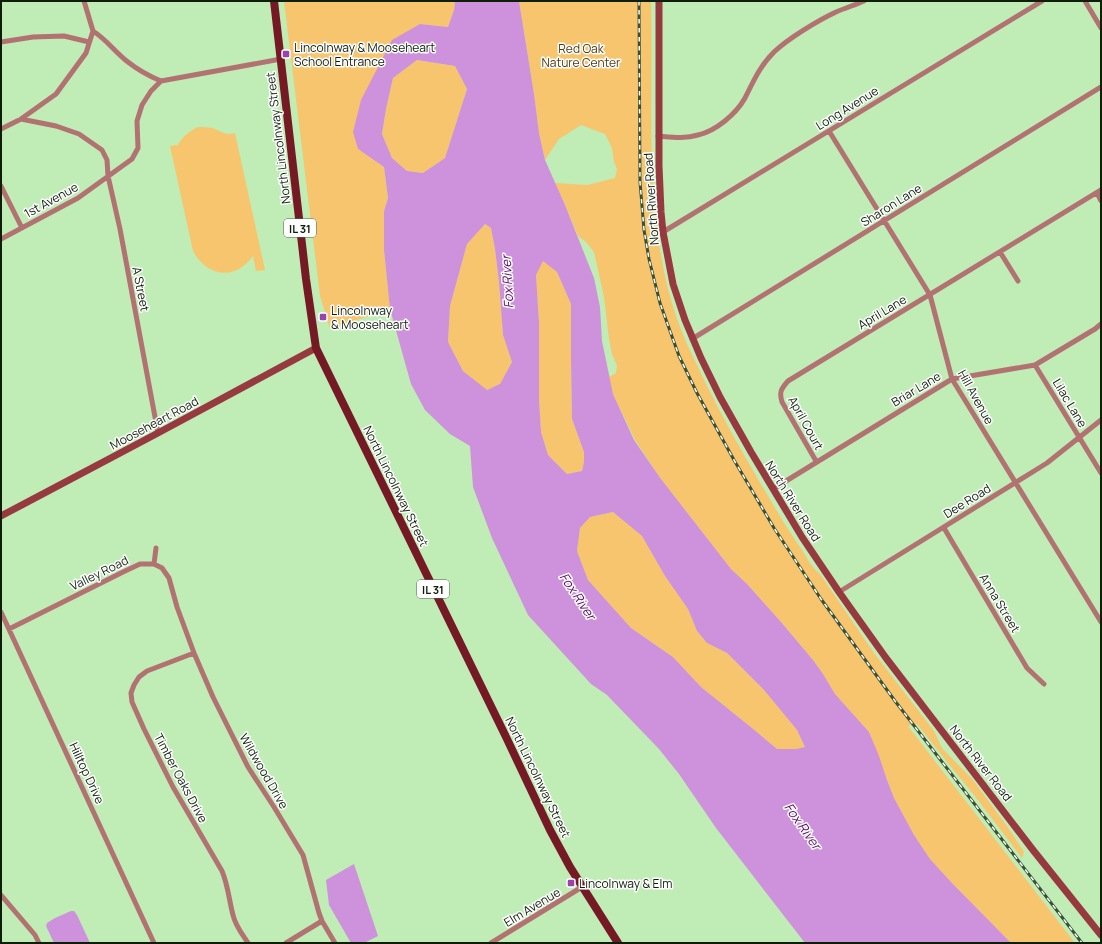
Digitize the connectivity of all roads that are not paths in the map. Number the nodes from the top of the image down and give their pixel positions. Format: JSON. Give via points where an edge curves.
{"nodes":[{"id":1,"x":84,"y":1,"type":"edge"},
{"id":2,"x":274,"y":1,"type":"edge"},
{"id":3,"x":659,"y":1,"type":"edge"},
{"id":4,"x":864,"y":1,"type":"edge"},
{"id":5,"x":1042,"y":1,"type":"edge"},
{"id":6,"x":1085,"y":1,"type":"edge"},
{"id":7,"x":1101,"y":28,"type":"edge"},
{"id":8,"x":93,"y":31,"type":"junction"},
{"id":9,"x":1,"y":42,"type":"edge"},
{"id":10,"x":89,"y":42,"type":"junction"},
{"id":11,"x":281,"y":59,"type":"junction"},
{"id":12,"x":161,"y":81,"type":"junction"},
{"id":13,"x":1101,"y":87,"type":"edge"},
{"id":14,"x":20,"y":119,"type":"junction"},
{"id":15,"x":1,"y":129,"type":"edge"},
{"id":16,"x":829,"y":132,"type":"junction"},
{"id":17,"x":658,"y":136,"type":"junction"},
{"id":18,"x":108,"y":176,"type":"junction"},
{"id":19,"x":1,"y":186,"type":"edge"},
{"id":20,"x":1099,"y":192,"type":"edge"},
{"id":21,"x":1101,"y":201,"type":"edge"},
{"id":22,"x":884,"y":221,"type":"junction"},
{"id":23,"x":22,"y":228,"type":"junction"},
{"id":24,"x":663,"y":232,"type":"junction"},
{"id":25,"x":1,"y":239,"type":"edge"},
{"id":26,"x":1000,"y":252,"type":"junction"},
{"id":27,"x":1018,"y":281,"type":"dead end"},
{"id":28,"x":930,"y":294,"type":"junction"},
{"id":29,"x":1101,"y":324,"type":"edge"},
{"id":30,"x":692,"y":339,"type":"junction"},
{"id":31,"x":316,"y":348,"type":"junction"},
{"id":32,"x":1035,"y":365,"type":"junction"},
{"id":33,"x":952,"y":379,"type":"junction"},
{"id":34,"x":780,"y":395,"type":"joint"},
{"id":35,"x":1101,"y":420,"type":"edge"},
{"id":36,"x":158,"y":433,"type":"junction"},
{"id":37,"x":1079,"y":437,"type":"junction"},
{"id":38,"x":816,"y":461,"type":"junction"},
{"id":39,"x":1101,"y":473,"type":"edge"},
{"id":40,"x":1016,"y":483,"type":"junction"},
{"id":41,"x":773,"y":488,"type":"junction"},
{"id":42,"x":1,"y":516,"type":"edge"},
{"id":43,"x":944,"y":528,"type":"junction"},
{"id":44,"x":156,"y":548,"type":"dead end"},
{"id":45,"x":154,"y":564,"type":"junction"},
{"id":46,"x":839,"y":592,"type":"junction"},
{"id":47,"x":1,"y":612,"type":"edge"},
{"id":48,"x":1101,"y":622,"type":"edge"},
{"id":49,"x":9,"y":629,"type":"junction"},
{"id":50,"x":194,"y":653,"type":"junction"},
{"id":51,"x":1044,"y":684,"type":"dead end"},
{"id":52,"x":582,"y":887,"type":"junction"},
{"id":53,"x":1,"y":896,"type":"edge"},
{"id":54,"x":322,"y":921,"type":"junction"},
{"id":55,"x":1101,"y":935,"type":"edge"},
{"id":56,"x":39,"y":943,"type":"edge"},
{"id":57,"x":154,"y":943,"type":"edge"},
{"id":58,"x":248,"y":943,"type":"edge"},
{"id":59,"x":286,"y":943,"type":"edge"},
{"id":60,"x":335,"y":943,"type":"edge"},
{"id":61,"x":491,"y":943,"type":"edge"},
{"id":62,"x":618,"y":943,"type":"edge"}],
"edges":[{"from":1,"to":8,"type":"street"},
{"from":2,"to":11,"type":"main road","name":"North Lincolnway Street","number":"IL 31"},
{"from":3,"to":17,"type":"main road","name":"North River Road"},
{"from":4,"to":17,"type":"street","via":[[831,15],[783,44],[756,75],[740,106],[721,124],[698,136]]},
{"from":5,"to":16,"type":"street","name":"Long Avenue"},
{"from":6,"to":7,"type":"street"},
{"from":8,"to":10,"type":"street"},
{"from":8,"to":12,"type":"street","via":[[103,37],[128,62]]},
{"from":9,"to":10,"type":"street","via":[[64,36]]},
{"from":10,"to":14,"type":"street","via":[[80,63],[56,94]]},
{"from":11,"to":12,"type":"street"},
{"from":11,"to":31,"type":"main road","name":"North Lincolnway Street","number":"IL 31"},
{"from":12,"to":18,"type":"street","name":"1st Avenue","via":[[142,105],[137,121],[138,148],[132,159]]},
{"from":13,"to":22,"type":"street","name":"Sharon Lane"},
{"from":14,"to":15,"type":"street"},
{"from":14,"to":18,"type":"street","name":"A Street","via":[[80,134],[102,150],[107,160]]},
{"from":16,"to":22,"type":"street","name":"Hill Avenue"},
{"from":16,"to":24,"type":"street","name":"Long Avenue"},
{"from":17,"to":24,"type":"main road","name":"North River Road"},
{"from":18,"to":23,"type":"street","name":"1st Avenue","via":[[78,198]]},
{"from":18,"to":36,"type":"street","name":"A Street"},
{"from":19,"to":23,"type":"street"},
{"from":20,"to":21,"type":"street"},
{"from":20,"to":26,"type":"street","name":"April Lane"},
{"from":22,"to":28,"type":"street","name":"Hill Avenue"},
{"from":22,"to":30,"type":"street","name":"Sharon Lane"},
{"from":23,"to":25,"type":"street","name":"1st Avenue"},
{"from":24,"to":30,"type":"main road","name":"North River Road","via":[[673,284]]},
{"from":26,"to":27,"type":"street"},
{"from":26,"to":28,"type":"street","name":"April Lane"},
{"from":28,"to":33,"type":"street","name":"Hill Avenue"},
{"from":28,"to":34,"type":"street","name":"April Lane","via":[[788,381]]},
{"from":29,"to":32,"type":"street","name":"Briar Lane"},
{"from":30,"to":41,"type":"main road","name":"North River Road","via":[[740,434]]},
{"from":31,"to":36,"type":"main road","name":"Mooseheart Road"},
{"from":31,"to":52,"type":"main road","name":"North Lincolnway Street","number":"IL 31","via":[[545,820]]},
{"from":32,"to":33,"type":"street","name":"Briar Lane"},
{"from":32,"to":37,"type":"street","name":"Lilac Lane"},
{"from":33,"to":38,"type":"street","name":"Briar Lane"},
{"from":33,"to":40,"type":"street","name":"Hill Avenue"},
{"from":34,"to":38,"type":"street","name":"April Court"},
{"from":35,"to":37,"type":"street","name":"Dee Road"},
{"from":36,"to":42,"type":"main road","name":"Mooseheart Road"},
{"from":37,"to":39,"type":"street","name":"Lilac Lane"},
{"from":37,"to":40,"type":"street","name":"Dee Road","via":[[1047,463]]},
{"from":38,"to":41,"type":"street","name":"Briar Lane"},
{"from":40,"to":43,"type":"street","name":"Dee Road"},
{"from":40,"to":48,"type":"street","name":"Hill Avenue"},
{"from":41,"to":46,"type":"main road","name":"North River Road"},
{"from":43,"to":46,"type":"street","name":"Dee Road"},
{"from":43,"to":51,"type":"street","name":"Anna Street","via":[[1027,668]]},
{"from":44,"to":45,"type":"street"},
{"from":45,"to":49,"type":"street","name":"Valley Road","via":[[140,564],[122,572]]},
{"from":45,"to":50,"type":"street","name":"Wildwood Drive","via":[[162,568],[168,578]]},
{"from":46,"to":55,"type":"main road","name":"North River Road","via":[[886,658]]},
{"from":47,"to":49,"type":"street","name":"Hilltop Drive"},
{"from":49,"to":57,"type":"street","name":"Hilltop Drive"},
{"from":50,"to":54,"type":"street","name":"Wildwood Drive","via":[[248,767],[302,855]]},
{"from":50,"to":58,"type":"street","name":"Timber Oaks Drive","via":[[147,671],[139,677],[130,693],[144,729],[173,787],[222,871],[233,916]]},
{"from":52,"to":61,"type":"street","name":"Elm Avenue"},
{"from":52,"to":62,"type":"main road","name":"North Lincolnway Street","number":"IL 31"},
{"from":53,"to":56,"type":"street"},
{"from":54,"to":59,"type":"street"},
{"from":54,"to":60,"type":"street","name":"Wildwood Drive"}]}
